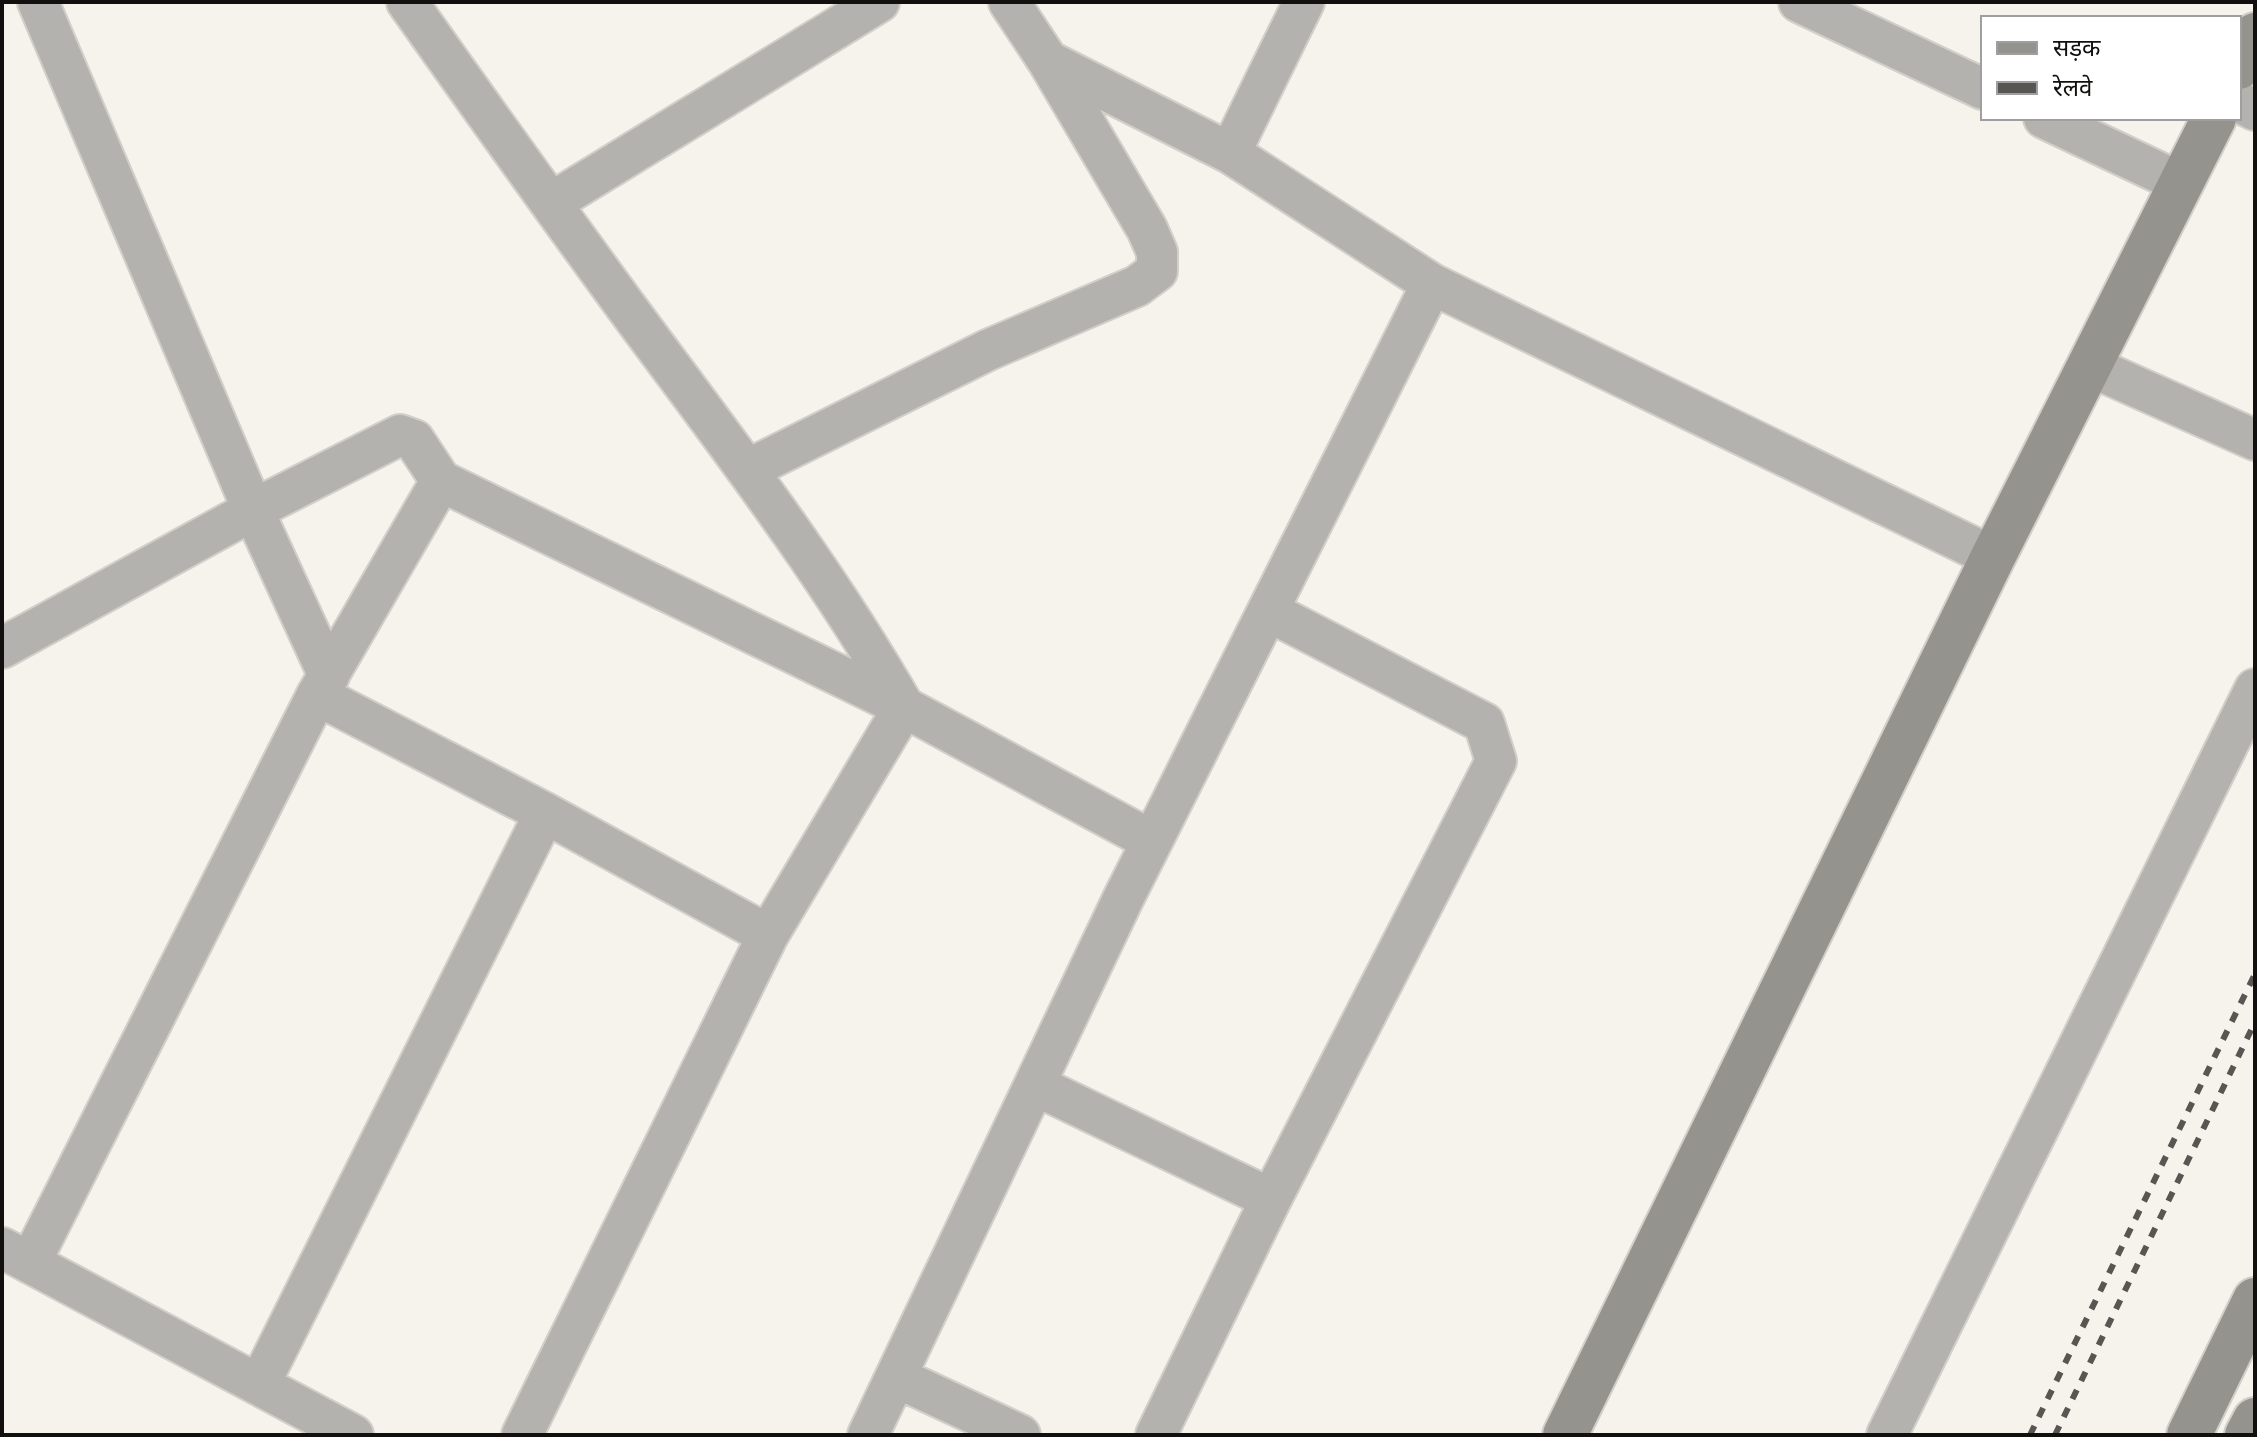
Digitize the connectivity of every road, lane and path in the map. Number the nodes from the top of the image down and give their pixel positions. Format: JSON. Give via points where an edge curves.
{"nodes":[{"id":1,"x":38,"y":2,"type":"edge"},
{"id":2,"x":407,"y":2,"type":"edge"},
{"id":3,"x":879,"y":2,"type":"edge"},
{"id":4,"x":1009,"y":2,"type":"edge"},
{"id":5,"x":1304,"y":2,"type":"edge"},
{"id":6,"x":1824,"y":7,"type":"edge"},
{"id":7,"x":2255,"y":35,"type":"edge"},
{"id":8,"x":1048,"y":61,"type":"junction"},
{"id":9,"x":2241,"y":63,"type":"edge"},
{"id":10,"x":1981,"y":88,"type":"edge"},
{"id":11,"x":2048,"y":120,"type":"edge"},
{"id":12,"x":2213,"y":120,"type":"edge"},
{"id":13,"x":1230,"y":153,"type":"junction"},
{"id":14,"x":2181,"y":183,"type":"junction"},
{"id":15,"x":551,"y":203,"type":"junction"},
{"id":16,"x":1432,"y":284,"type":"junction"},
{"id":17,"x":2090,"y":366,"type":"junction"},
{"id":18,"x":2255,"y":440,"type":"edge"},
{"id":19,"x":749,"y":469,"type":"junction"},
{"id":20,"x":441,"y":481,"type":"junction"},
{"id":21,"x":253,"y":510,"type":"junction"},
{"id":22,"x":1993,"y":557,"type":"junction"},
{"id":23,"x":1268,"y":611,"type":"junction"},
{"id":24,"x":2,"y":648,"type":"edge"},
{"id":25,"x":323,"y":686,"type":"junction"},
{"id":26,"x":2255,"y":689,"type":"edge"},
{"id":27,"x":904,"y":707,"type":"junction"},
{"id":28,"x":545,"y":813,"type":"junction"},
{"id":29,"x":1152,"y":841,"type":"junction"},
{"id":30,"x":768,"y":935,"type":"junction"},
{"id":31,"x":1035,"y":1085,"type":"junction"},
{"id":32,"x":1271,"y":1199,"type":"junction"},
{"id":33,"x":16,"y":1255,"type":"edge"},
{"id":34,"x":2255,"y":1300,"type":"edge"},
{"id":35,"x":896,"y":1377,"type":"junction"},
{"id":36,"x":259,"y":1385,"type":"junction"},
{"id":37,"x":2255,"y":1420,"type":"edge"},
{"id":38,"x":353,"y":1435,"type":"edge"},
{"id":39,"x":522,"y":1435,"type":"edge"},
{"id":40,"x":868,"y":1435,"type":"edge"},
{"id":41,"x":1020,"y":1435,"type":"edge"},
{"id":42,"x":1156,"y":1435,"type":"edge"},
{"id":43,"x":1565,"y":1435,"type":"edge"},
{"id":44,"x":1887,"y":1435,"type":"edge"},
{"id":45,"x":2189,"y":1435,"type":"edge"},
{"id":46,"x":2247,"y":1435,"type":"edge"}],
"edges":[{"from":1,"to":21,"type":"street"},
{"from":2,"to":15,"type":"street"},
{"from":3,"to":15,"type":"street"},
{"from":4,"to":8,"type":"street"},
{"from":5,"to":13,"type":"street"},
{"from":6,"to":10,"type":"street"},
{"from":7,"to":9,"type":"street"},
{"from":8,"to":13,"type":"street"},
{"from":8,"to":19,"type":"street","via":[[1147,229],[1157,252],[1157,271],[1137,286],[988,350]]},
{"from":11,"to":14,"type":"street"},
{"from":12,"to":14,"type":"street"},
{"from":13,"to":16,"type":"street"},
{"from":14,"to":17,"type":"street"},
{"from":15,"to":19,"type":"street"},
{"from":16,"to":22,"type":"street"},
{"from":16,"to":23,"type":"street"},
{"from":17,"to":18,"type":"street"},
{"from":17,"to":22,"type":"street"},
{"from":19,"to":27,"type":"street","via":[[853,618]]},
{"from":20,"to":21,"type":"street","via":[[414,440],[400,435]]},
{"from":20,"to":25,"type":"street"},
{"from":20,"to":27,"type":"street"},
{"from":21,"to":24,"type":"street"},
{"from":21,"to":25,"type":"street"},
{"from":22,"to":43,"type":"street"},
{"from":23,"to":29,"type":"street"},
{"from":23,"to":32,"type":"street","via":[[1484,723],[1496,761]]},
{"from":25,"to":28,"type":"street"},
{"from":25,"to":33,"type":"street"},
{"from":26,"to":44,"type":"street"},
{"from":27,"to":29,"type":"street"},
{"from":27,"to":30,"type":"street"},
{"from":28,"to":30,"type":"street"},
{"from":28,"to":36,"type":"street"},
{"from":29,"to":31,"type":"street"},
{"from":30,"to":39,"type":"street"},
{"from":31,"to":32,"type":"street"},
{"from":31,"to":35,"type":"street"},
{"from":32,"to":42,"type":"street"},
{"from":33,"to":36,"type":"street"},
{"from":34,"to":45,"type":"street"},
{"from":35,"to":40,"type":"street"},
{"from":35,"to":41,"type":"street"},
{"from":36,"to":38,"type":"street"},
{"from":37,"to":46,"type":"street"}]}
